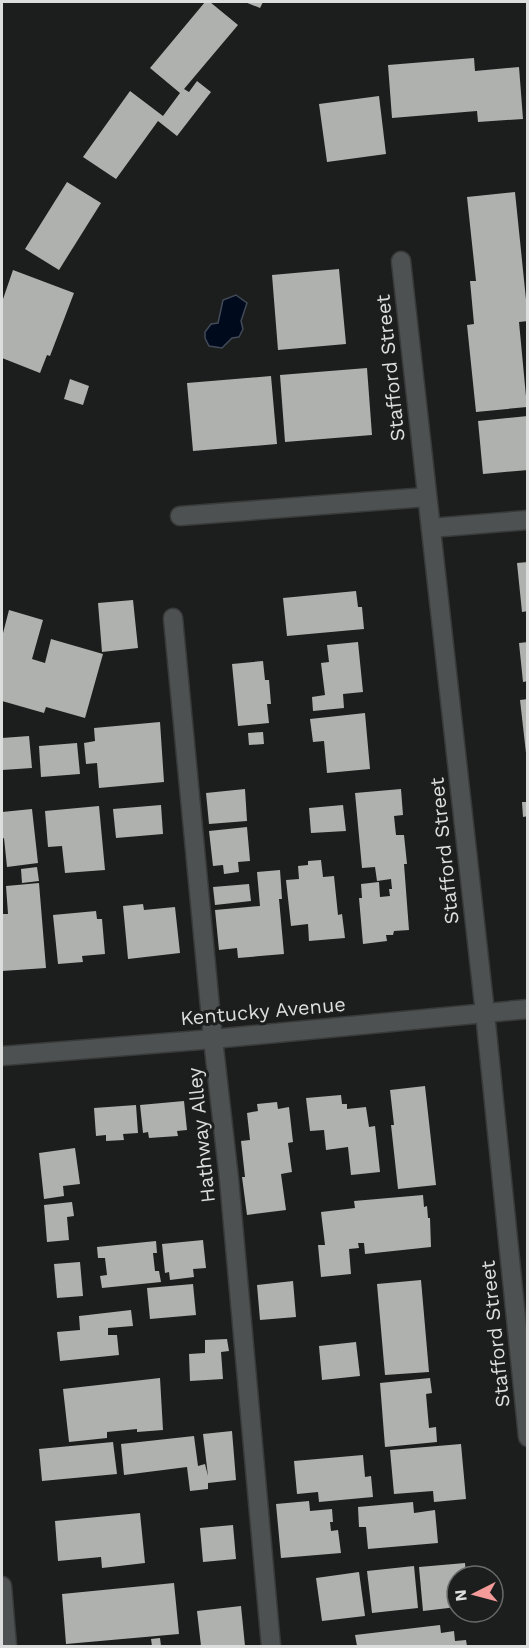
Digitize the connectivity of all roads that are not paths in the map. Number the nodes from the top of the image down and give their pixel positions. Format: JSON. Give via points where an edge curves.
{"nodes":[{"id":1,"x":401,"y":261,"type":"dead end"},
{"id":2,"x":427,"y":497,"type":"junction"},
{"id":3,"x":180,"y":516,"type":"dead end"},
{"id":4,"x":528,"y":520,"type":"edge"},
{"id":5,"x":431,"y":528,"type":"junction"},
{"id":6,"x":173,"y":618,"type":"dead end"},
{"id":7,"x":528,"y":1009,"type":"edge"},
{"id":8,"x":485,"y":1013,"type":"junction"},
{"id":9,"x":213,"y":1039,"type":"junction"},
{"id":10,"x":2,"y":1056,"type":"edge"},
{"id":11,"x":528,"y":1437,"type":"edge"},
{"id":12,"x":2,"y":1586,"type":"edge"},
{"id":13,"x":7,"y":1647,"type":"edge"},
{"id":14,"x":271,"y":1647,"type":"edge"}],
"edges":[{"from":1,"to":2,"type":"street","name":"Stafford Street"},
{"from":2,"to":3,"type":"street"},
{"from":2,"to":5,"type":"street","name":"Stafford Street"},
{"from":4,"to":5,"type":"street"},
{"from":5,"to":8,"type":"street","name":"Stafford Street"},
{"from":6,"to":9,"type":"street","name":"Hathway Alley"},
{"from":7,"to":8,"type":"street","name":"Kentucky Avenue"},
{"from":8,"to":9,"type":"street","name":"Kentucky Avenue"},
{"from":8,"to":11,"type":"street","name":"Stafford Street"},
{"from":9,"to":10,"type":"street","name":"Kentucky Avenue"},
{"from":9,"to":14,"type":"street","name":"Hathway Alley"},
{"from":12,"to":13,"type":"street"}]}
